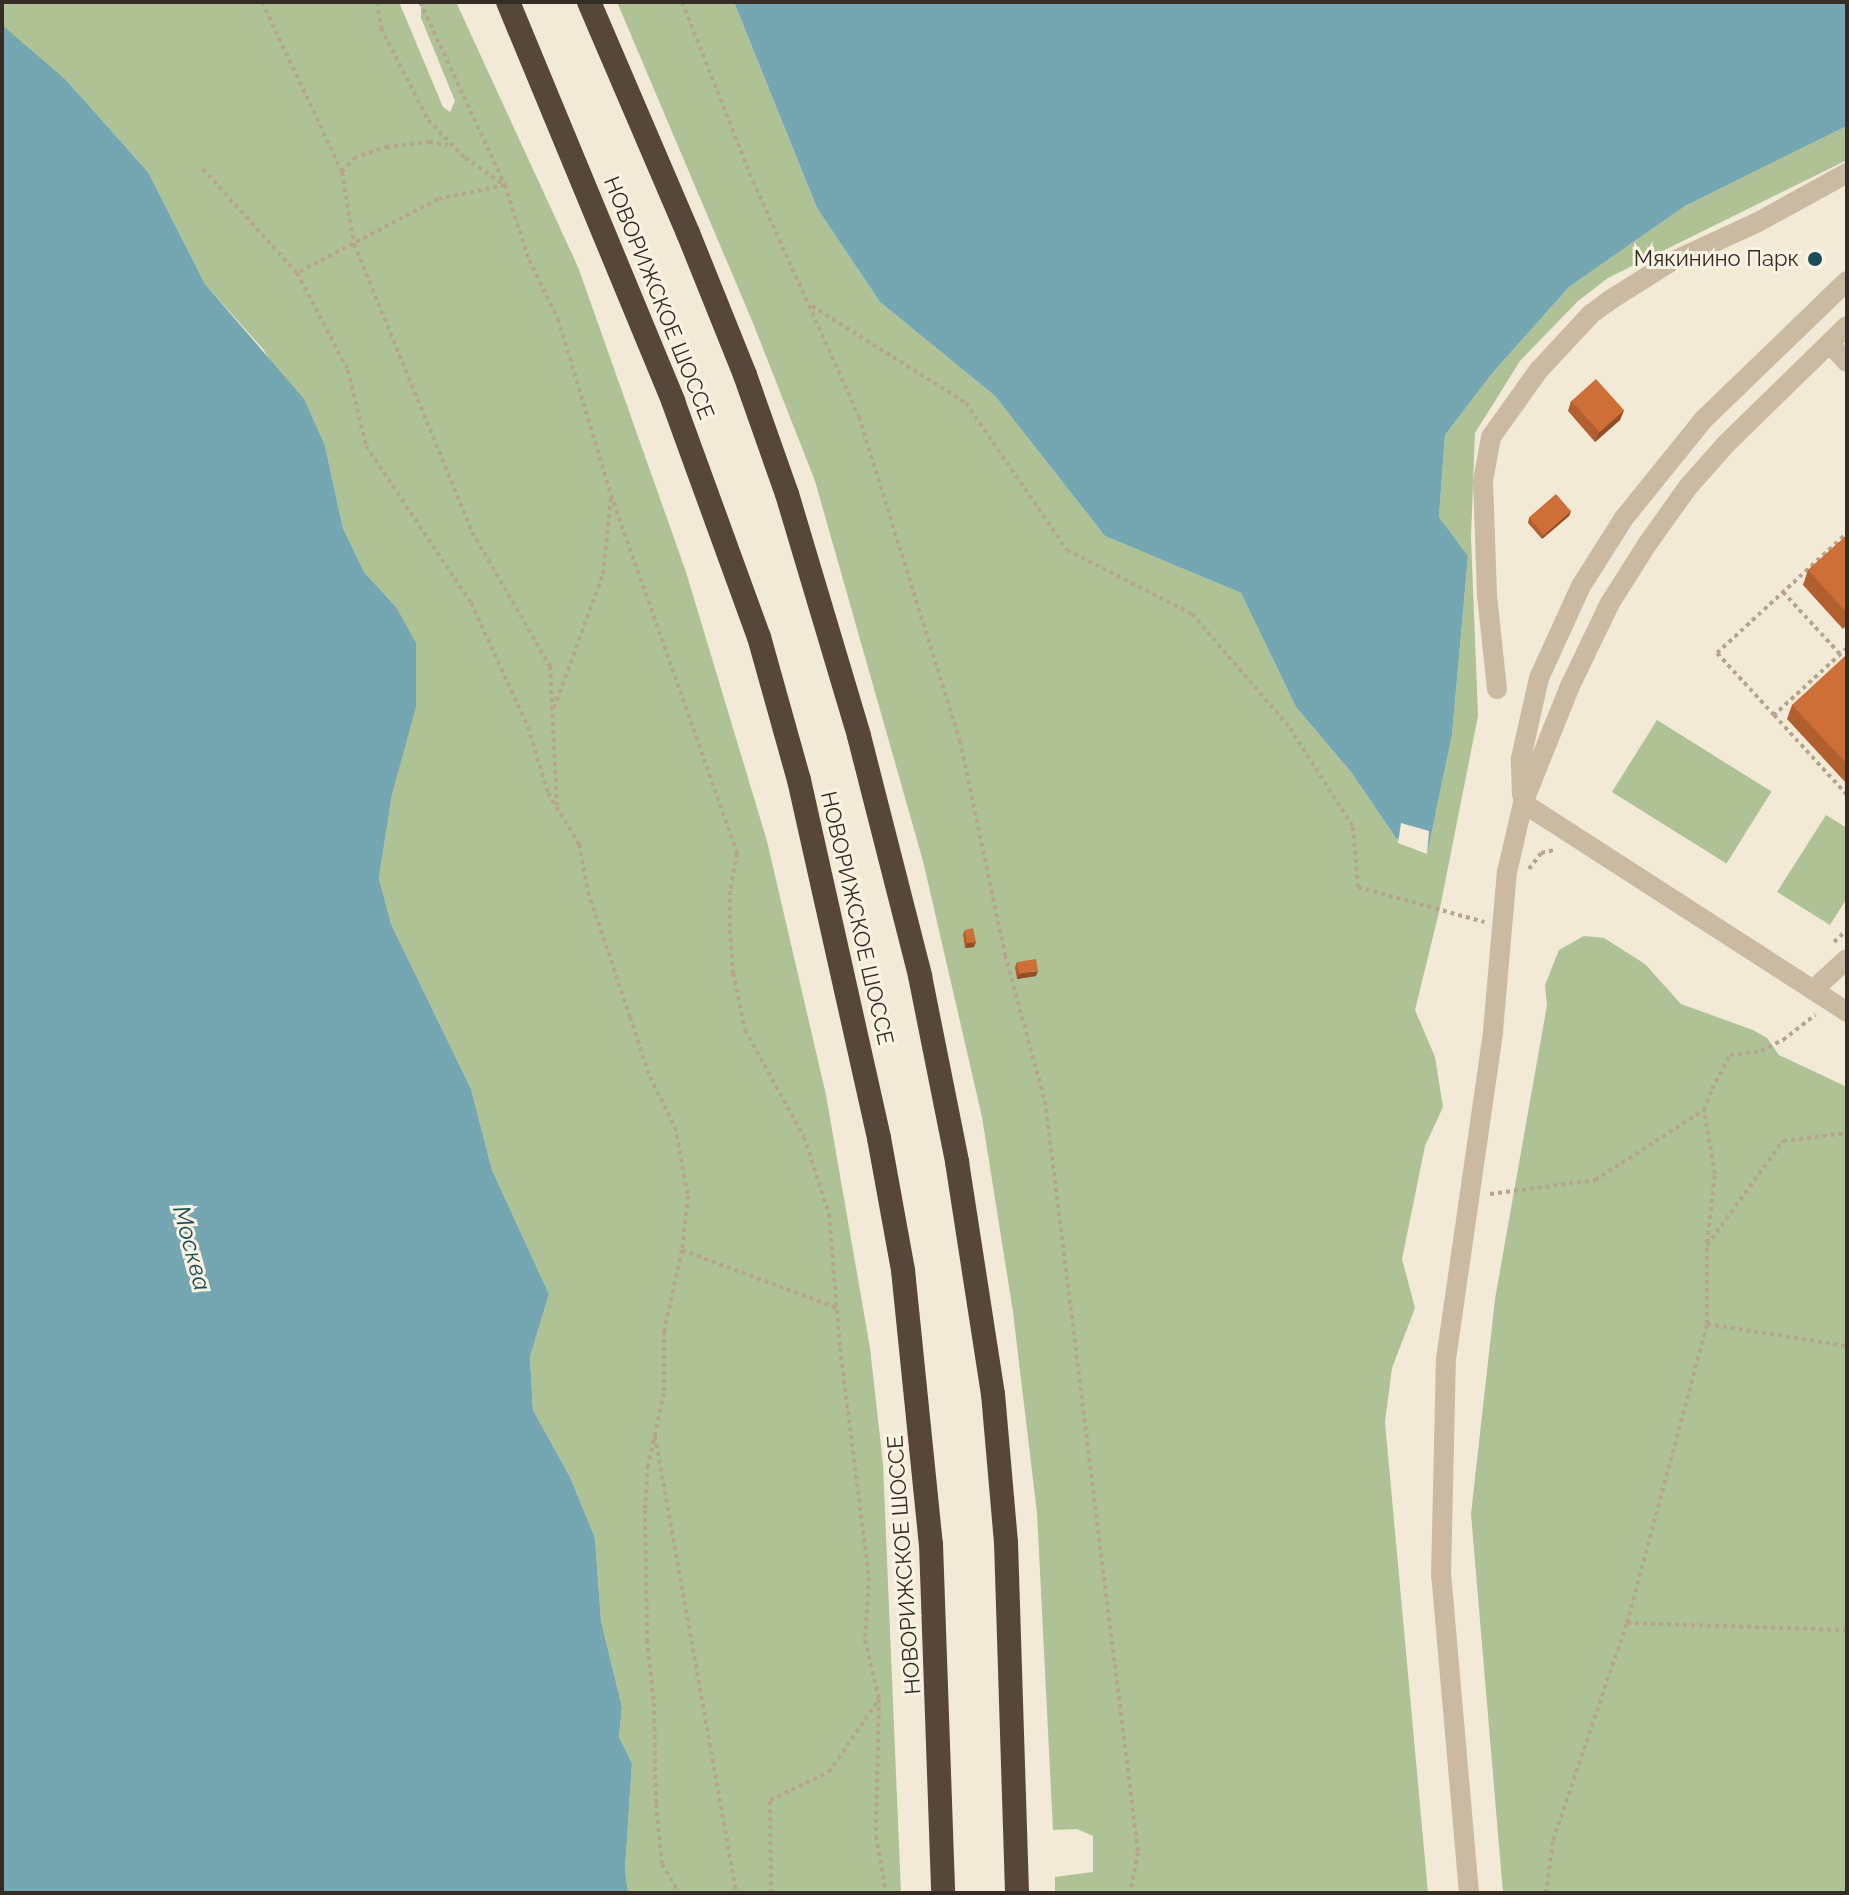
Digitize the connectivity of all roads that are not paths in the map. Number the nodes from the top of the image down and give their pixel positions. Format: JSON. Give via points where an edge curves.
{"nodes":[{"id":1,"x":508,"y":2,"type":"edge"},
{"id":2,"x":589,"y":2,"type":"edge"},
{"id":3,"x":1847,"y":173,"type":"edge"},
{"id":4,"x":1847,"y":281,"type":"edge"},
{"id":5,"x":1847,"y":326,"type":"edge"},
{"id":6,"x":1829,"y":343,"type":"junction"},
{"id":7,"x":1847,"y":362,"type":"edge"},
{"id":8,"x":1497,"y":689,"type":"dead end"},
{"id":9,"x":1523,"y":803,"type":"junction"},
{"id":10,"x":1847,"y":959,"type":"edge"},
{"id":11,"x":1813,"y":990,"type":"junction"},
{"id":12,"x":1839,"y":1007,"type":"edge"},
{"id":13,"x":943,"y":1893,"type":"edge"},
{"id":14,"x":1017,"y":1893,"type":"edge"},
{"id":15,"x":1469,"y":1893,"type":"edge"}],
"edges":[{"from":1,"to":13,"type":"highway","name":"НОВОРИЖСКОЕ ШОССЕ","via":[[673,401],[759,637],[810,826],[903,1270],[931,1544]]},
{"from":2,"to":14,"type":"highway","name":"НОВОРИЖСКОЕ ШОССЕ","via":[[688,233],[787,494],[859,736],[920,976],[957,1162],[993,1394],[1007,1558]]},
{"from":3,"to":8,"type":"street","via":[[1667,264],[1600,307],[1538,371],[1491,437],[1483,481]]},
{"from":4,"to":9,"type":"street","via":[[1664,464],[1581,586],[1539,678],[1521,758]]},
{"from":5,"to":6,"type":"street"},
{"from":6,"to":7,"type":"street"},
{"from":6,"to":9,"type":"street","via":[[1726,444],[1648,543],[1610,603],[1570,686]]},
{"from":9,"to":11,"type":"street"},
{"from":9,"to":15,"type":"street","via":[[1507,872],[1491,1045],[1446,1359],[1441,1576]]},
{"from":10,"to":11,"type":"street"},
{"from":11,"to":12,"type":"street"}]}
